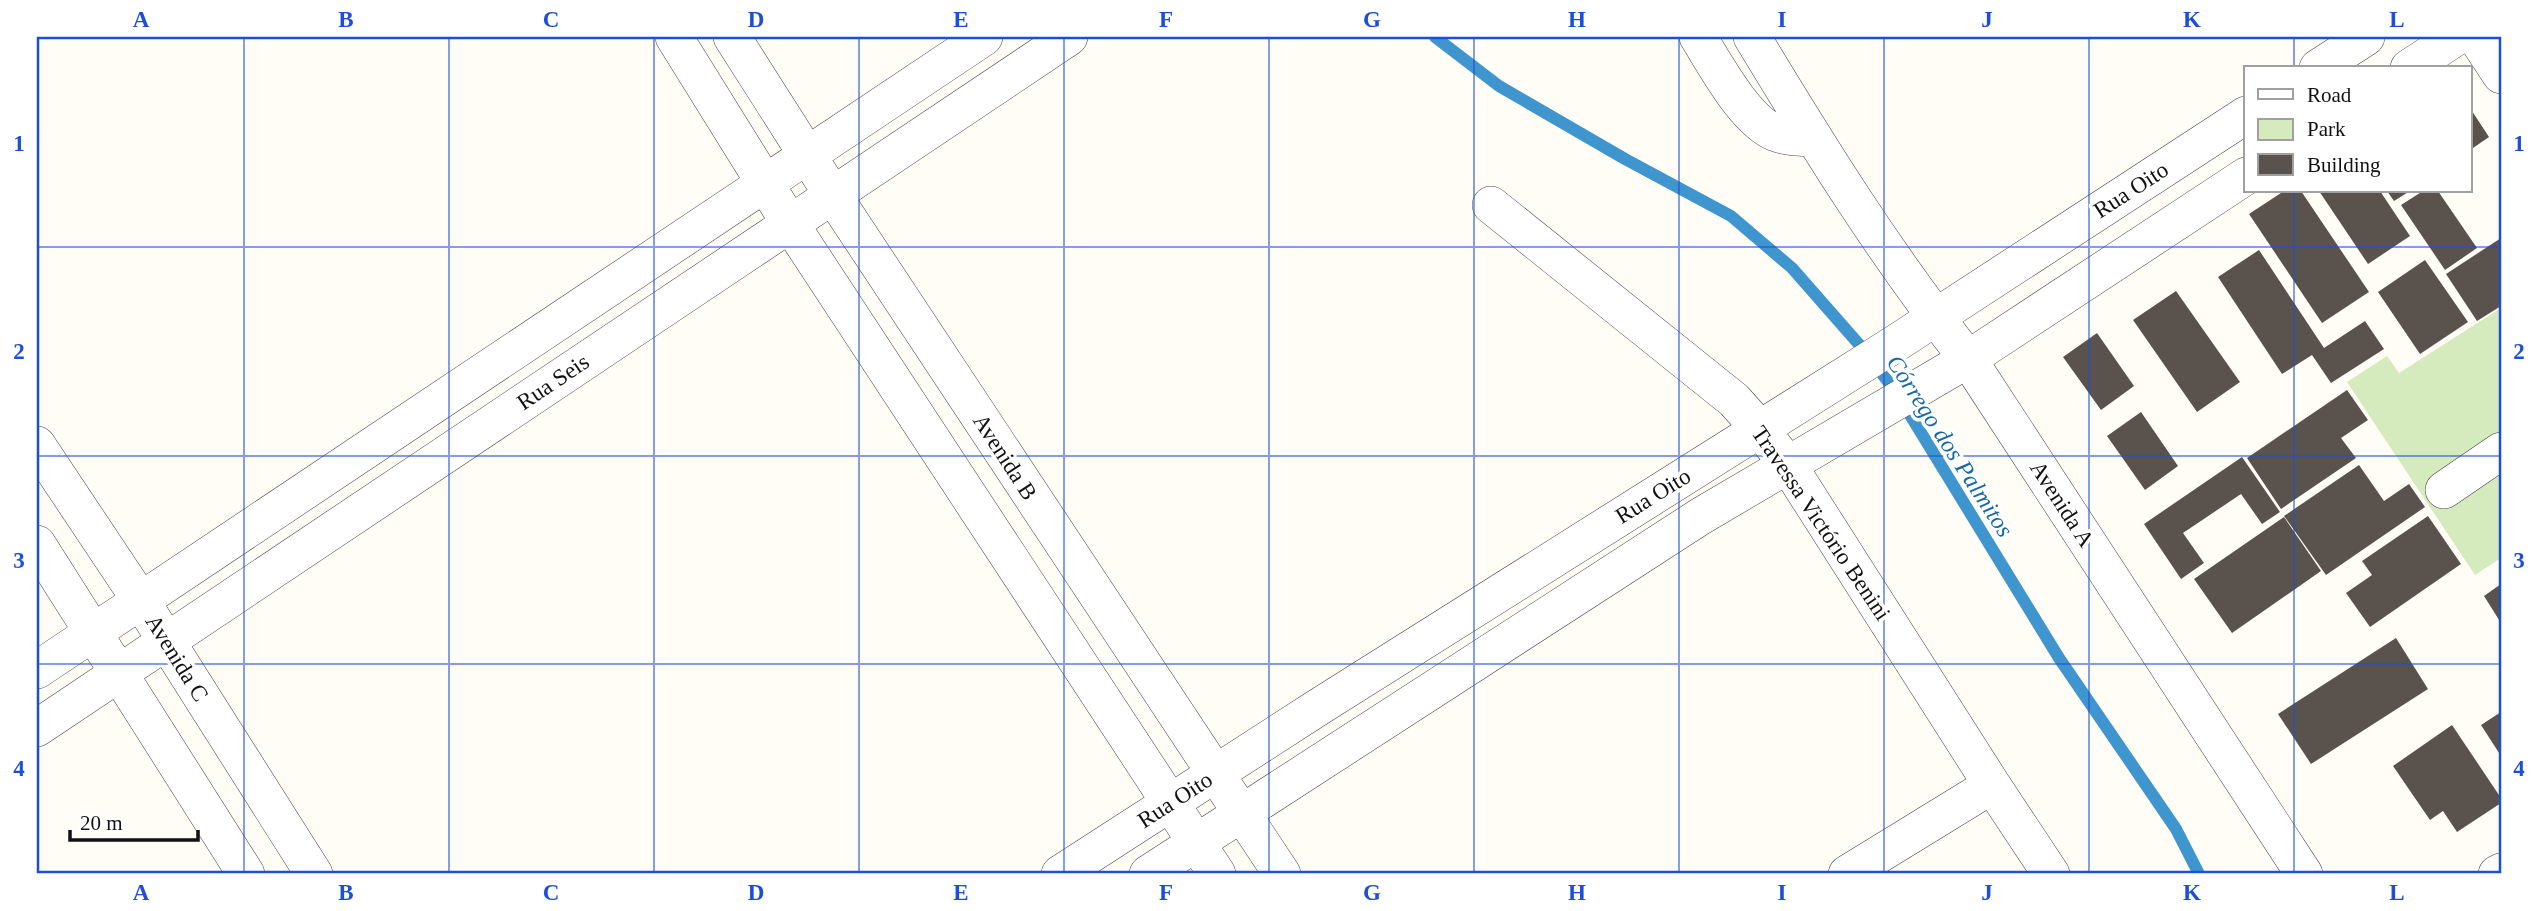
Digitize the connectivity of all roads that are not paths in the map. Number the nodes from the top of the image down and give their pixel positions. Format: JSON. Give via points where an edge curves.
{"nodes":[{"id":1,"x":674,"y":37,"type":"edge"},
{"id":2,"x":732,"y":37,"type":"edge"},
{"id":3,"x":984,"y":37,"type":"edge"},
{"id":4,"x":1069,"y":37,"type":"edge"},
{"id":5,"x":1698,"y":37,"type":"edge"},
{"id":6,"x":1752,"y":37,"type":"edge"},
{"id":7,"x":2366,"y":37,"type":"edge"},
{"id":8,"x":2456,"y":37,"type":"edge"},
{"id":9,"x":2476,"y":37,"type":"edge"},
{"id":10,"x":2321,"y":66,"type":"edge"},
{"id":11,"x":2412,"y":66,"type":"edge"},
{"id":12,"x":2501,"y":75,"type":"edge"},
{"id":13,"x":2244,"y":116,"type":"edge"},
{"id":14,"x":1813,"y":138,"type":"junction"},
{"id":15,"x":806,"y":155,"type":"junction"},
{"id":16,"x":2244,"y":177,"type":"edge"},
{"id":17,"x":764,"y":183,"type":"junction"},
{"id":18,"x":832,"y":194,"type":"junction"},
{"id":19,"x":1491,"y":205,"type":"dead end"},
{"id":20,"x":789,"y":222,"type":"junction"},
{"id":21,"x":1935,"y":318,"type":"junction"},
{"id":22,"x":1968,"y":359,"type":"junction"},
{"id":23,"x":1760,"y":429,"type":"junction"},
{"id":24,"x":37,"y":445,"type":"edge"},
{"id":25,"x":2501,"y":451,"type":"edge"},
{"id":26,"x":1788,"y":465,"type":"junction"},
{"id":27,"x":2444,"y":489,"type":"dead end"},
{"id":28,"x":37,"y":544,"type":"edge"},
{"id":29,"x":141,"y":601,"type":"junction"},
{"id":30,"x":93,"y":632,"type":"junction"},
{"id":31,"x":166,"y":641,"type":"junction"},
{"id":32,"x":37,"y":670,"type":"edge"},
{"id":33,"x":117,"y":674,"type":"junction"},
{"id":34,"x":37,"y":728,"type":"edge"},
{"id":35,"x":1215,"y":774,"type":"junction"},
{"id":36,"x":1992,"y":785,"type":"junction"},
{"id":37,"x":1169,"y":804,"type":"junction"},
{"id":38,"x":1242,"y":813,"type":"junction"},
{"id":39,"x":1196,"y":843,"type":"junction"},
{"id":40,"x":246,"y":874,"type":"edge"},
{"id":41,"x":314,"y":874,"type":"edge"},
{"id":42,"x":1060,"y":874,"type":"edge"},
{"id":43,"x":1148,"y":874,"type":"edge"},
{"id":44,"x":1217,"y":874,"type":"edge"},
{"id":45,"x":1282,"y":874,"type":"edge"},
{"id":46,"x":1847,"y":874,"type":"edge"},
{"id":47,"x":2051,"y":874,"type":"edge"},
{"id":48,"x":2304,"y":874,"type":"edge"}],
"edges":[{"from":1,"to":17,"type":"street"},
{"from":2,"to":15,"type":"street","name":"Avenida B"},
{"from":3,"to":15,"type":"street","name":"Rua Seis"},
{"from":4,"to":18,"type":"street","name":"Rua Seis"},
{"from":5,"to":14,"type":"street","via":[[1756,120],[1773,133]]},
{"from":6,"to":14,"type":"street","name":"Avenida A"},
{"from":7,"to":10,"type":"street"},
{"from":8,"to":11,"type":"street"},
{"from":9,"to":12,"type":"street"},
{"from":13,"to":21,"type":"street","name":"Rua Oito"},
{"from":14,"to":21,"type":"street","name":"Avenida A"},
{"from":15,"to":17,"type":"street","name":"Rua Seis"},
{"from":15,"to":18,"type":"street","name":"Avenida B"},
{"from":16,"to":22,"type":"street","name":"Rua Oito"},
{"from":17,"to":20,"type":"street"},
{"from":17,"to":29,"type":"street","name":"Rua Seis"},
{"from":18,"to":20,"type":"street","name":"Rua Seis"},
{"from":18,"to":35,"type":"street","name":"Avenida B"},
{"from":19,"to":23,"type":"street","name":"Travessa Victório Benini","via":[[1734,400]]},
{"from":20,"to":31,"type":"street","name":"Rua Seis"},
{"from":20,"to":37,"type":"street"},
{"from":21,"to":22,"type":"street","name":"Avenida A"},
{"from":21,"to":23,"type":"street","name":"Rua Oito"},
{"from":22,"to":26,"type":"street","name":"Rua Oito"},
{"from":22,"to":48,"type":"street","name":"Avenida A"},
{"from":23,"to":26,"type":"street","name":"Travessa Victório Benini"},
{"from":23,"to":35,"type":"street","name":"Rua Oito"},
{"from":24,"to":29,"type":"street","name":"Avenida C"},
{"from":25,"to":27,"type":"street"},
{"from":26,"to":36,"type":"street","name":"Travessa Victório Benini"},
{"from":26,"to":38,"type":"street","name":"Rua Oito","via":[[1690,523]]},
{"from":28,"to":30,"type":"street"},
{"from":29,"to":30,"type":"street","name":"Rua Seis"},
{"from":29,"to":31,"type":"street","name":"Avenida C"},
{"from":30,"to":32,"type":"street","name":"Rua Seis"},
{"from":30,"to":33,"type":"street"},
{"from":31,"to":33,"type":"street","name":"Rua Seis"},
{"from":31,"to":41,"type":"street","name":"Avenida C"},
{"from":33,"to":34,"type":"street","name":"Rua Seis"},
{"from":33,"to":40,"type":"street"},
{"from":35,"to":37,"type":"street","name":"Rua Oito"},
{"from":35,"to":38,"type":"street","name":"Avenida B"},
{"from":36,"to":46,"type":"street"},
{"from":36,"to":47,"type":"street","name":"Travessa Victório Benini"},
{"from":37,"to":39,"type":"street"},
{"from":37,"to":42,"type":"street","name":"Rua Oito"},
{"from":38,"to":39,"type":"street","name":"Rua Oito"},
{"from":38,"to":45,"type":"street","name":"Avenida B"},
{"from":39,"to":43,"type":"street","name":"Rua Oito"},
{"from":39,"to":44,"type":"street"}]}
